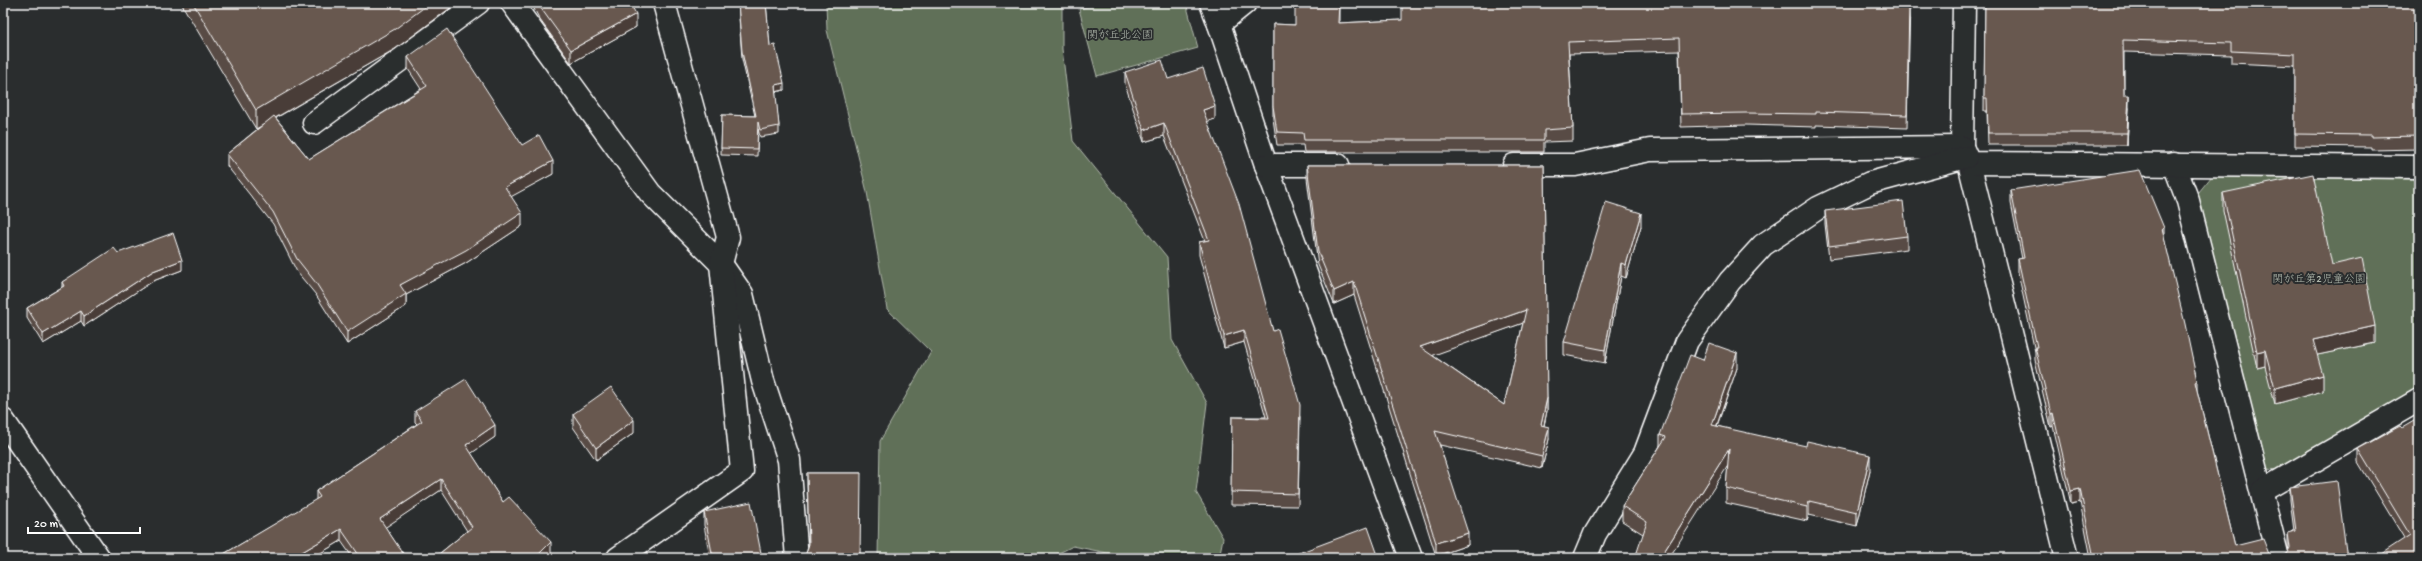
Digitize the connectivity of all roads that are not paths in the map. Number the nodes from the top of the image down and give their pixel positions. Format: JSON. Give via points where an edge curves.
{"nodes":[{"id":1,"x":478,"y":3,"type":"edge"},
{"id":2,"x":512,"y":3,"type":"edge"},
{"id":3,"x":664,"y":3,"type":"edge"},
{"id":4,"x":1211,"y":3,"type":"edge"},
{"id":5,"x":1245,"y":3,"type":"edge"},
{"id":6,"x":1964,"y":3,"type":"edge"},
{"id":7,"x":1219,"y":24,"type":"junction"},
{"id":8,"x":314,"y":123,"type":"dead end"},
{"id":9,"x":1966,"y":156,"type":"junction"},
{"id":10,"x":2174,"y":164,"type":"junction"},
{"id":11,"x":1266,"y":165,"type":"junction"},
{"id":12,"x":1361,"y":165,"type":"edge"},
{"id":13,"x":1496,"y":165,"type":"edge"},
{"id":14,"x":2419,"y":167,"type":"edge"},
{"id":15,"x":721,"y":264,"type":"junction"},
{"id":16,"x":2419,"y":400,"type":"edge"},
{"id":17,"x":6,"y":429,"type":"edge"},
{"id":18,"x":2262,"y":492,"type":"junction"},
{"id":19,"x":99,"y":558,"type":"edge"},
{"id":20,"x":618,"y":558,"type":"edge"},
{"id":21,"x":797,"y":558,"type":"edge"},
{"id":22,"x":1411,"y":558,"type":"edge"},
{"id":23,"x":1585,"y":558,"type":"edge"},
{"id":24,"x":2067,"y":558,"type":"edge"},
{"id":25,"x":2278,"y":558,"type":"edge"}],
"edges":[{"from":1,"to":8,"type":"street"},
{"from":2,"to":15,"type":"street","via":[[650,193]]},
{"from":3,"to":15,"type":"street","via":[[728,237]]},
{"from":4,"to":7,"type":"street"},
{"from":5,"to":7,"type":"street"},
{"from":6,"to":9,"type":"street"},
{"from":7,"to":11,"type":"street"},
{"from":9,"to":10,"type":"street"},
{"from":9,"to":13,"type":"street","via":[[1650,150],[1575,165]]},
{"from":9,"to":23,"type":"street","via":[[1870,183],[1818,208],[1763,245],[1730,281],[1687,341],[1645,453],[1595,534]]},
{"from":9,"to":24,"type":"street"},
{"from":10,"to":14,"type":"street"},
{"from":10,"to":18,"type":"street","via":[[2188,201]]},
{"from":11,"to":12,"type":"street"},
{"from":11,"to":22,"type":"street"},
{"from":15,"to":20,"type":"street","via":[[742,471]]},
{"from":15,"to":21,"type":"street","via":[[742,294],[763,381],[789,460]]},
{"from":16,"to":18,"type":"street"},
{"from":17,"to":19,"type":"street"},
{"from":18,"to":25,"type":"street"}]}
